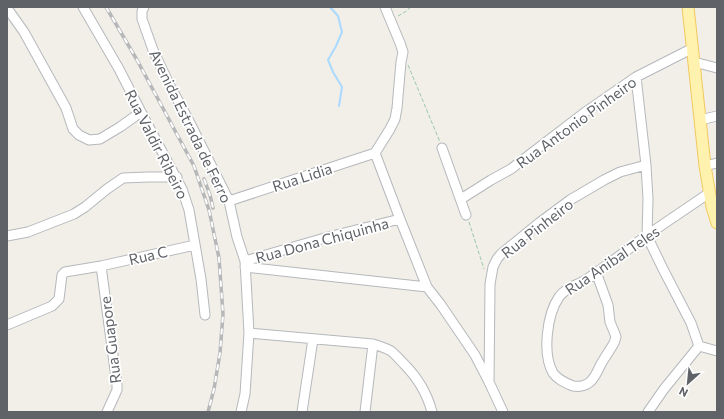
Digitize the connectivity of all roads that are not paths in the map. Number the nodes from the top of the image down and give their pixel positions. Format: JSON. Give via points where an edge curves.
{"nodes":[{"id":1,"x":83,"y":7,"type":"edge"},
{"id":2,"x":144,"y":7,"type":"edge"},
{"id":3,"x":385,"y":7,"type":"edge"},
{"id":4,"x":688,"y":7,"type":"edge"},
{"id":5,"x":7,"y":8,"type":"edge"},
{"id":6,"x":693,"y":48,"type":"junction"},
{"id":7,"x":694,"y":62,"type":"junction"},
{"id":8,"x":717,"y":68,"type":"edge"},
{"id":9,"x":636,"y":77,"type":"junction"},
{"id":10,"x":141,"y":112,"type":"junction"},
{"id":11,"x":717,"y":116,"type":"edge"},
{"id":12,"x":700,"y":120,"type":"junction"},
{"id":13,"x":442,"y":148,"type":"road end"},
{"id":14,"x":375,"y":153,"type":"junction"},
{"id":15,"x":717,"y":163,"type":"edge"},
{"id":16,"x":646,"y":165,"type":"junction"},
{"id":17,"x":705,"y":166,"type":"junction"},
{"id":18,"x":177,"y":178,"type":"junction"},
{"id":19,"x":709,"y":192,"type":"junction"},
{"id":20,"x":461,"y":199,"type":"junction"},
{"id":21,"x":230,"y":201,"type":"junction"},
{"id":22,"x":714,"y":206,"type":"edge"},
{"id":23,"x":466,"y":215,"type":"road end"},
{"id":24,"x":400,"y":219,"type":"junction"},
{"id":25,"x":717,"y":223,"type":"edge"},
{"id":26,"x":7,"y":236,"type":"edge"},
{"id":27,"x":647,"y":236,"type":"junction"},
{"id":28,"x":195,"y":245,"type":"junction"},
{"id":29,"x":245,"y":264,"type":"junction"},
{"id":30,"x":101,"y":266,"type":"junction"},
{"id":31,"x":596,"y":272,"type":"junction"},
{"id":32,"x":427,"y":287,"type":"junction"},
{"id":33,"x":205,"y":315,"type":"dead end"},
{"id":34,"x":7,"y":325,"type":"edge"},
{"id":35,"x":249,"y":333,"type":"junction"},
{"id":36,"x":313,"y":339,"type":"junction"},
{"id":37,"x":373,"y":344,"type":"junction"},
{"id":38,"x":699,"y":346,"type":"junction"},
{"id":39,"x":717,"y":351,"type":"edge"},
{"id":40,"x":489,"y":382,"type":"junction"},
{"id":41,"x":107,"y":412,"type":"edge"},
{"id":42,"x":241,"y":412,"type":"edge"},
{"id":43,"x":302,"y":412,"type":"edge"},
{"id":44,"x":365,"y":412,"type":"edge"},
{"id":45,"x":432,"y":412,"type":"edge"},
{"id":46,"x":503,"y":412,"type":"edge"},
{"id":47,"x":648,"y":412,"type":"edge"}],
"edges":[{"from":1,"to":10,"type":"street","name":"Rua Valdir Ribeiro"},
{"from":2,"to":21,"type":"street","name":"Avenida Estrada de Ferro","via":[[142,18],[153,50]]},
{"from":3,"to":14,"type":"street","via":[[403,52],[395,118]]},
{"from":4,"to":6,"type":"main road"},
{"from":5,"to":10,"type":"street","via":[[24,32],[66,108],[73,129],[79,135],[89,140],[100,139]]},
{"from":6,"to":7,"type":"main road"},
{"from":6,"to":9,"type":"street","name":"Rua Antonio Pinheiro"},
{"from":7,"to":8,"type":"street"},
{"from":7,"to":12,"type":"main road"},
{"from":9,"to":16,"type":"street"},
{"from":9,"to":20,"type":"street","name":"Rua Antonio Pinheiro","via":[[511,169]]},
{"from":10,"to":18,"type":"street","name":"Rua Valdir Ribeiro"},
{"from":11,"to":12,"type":"street"},
{"from":12,"to":17,"type":"main road"},
{"from":13,"to":20,"type":"street"},
{"from":14,"to":21,"type":"street","name":"Rua Lidia"},
{"from":14,"to":24,"type":"street"},
{"from":15,"to":17,"type":"street"},
{"from":16,"to":27,"type":"street"},
{"from":16,"to":40,"type":"street","name":"Rua Pinheiro","via":[[620,172],[570,200],[497,259],[490,284]]},
{"from":17,"to":19,"type":"main road"},
{"from":18,"to":26,"type":"street","via":[[123,178],[74,214],[28,232]]},
{"from":18,"to":28,"type":"street","name":"Rua Valdir Ribeiro","via":[[189,210]]},
{"from":19,"to":22,"type":"main road"},
{"from":19,"to":27,"type":"street","name":"Rua Anibal Teles"},
{"from":20,"to":23,"type":"street"},
{"from":21,"to":29,"type":"street","name":"Avenida Estrada de Ferro"},
{"from":22,"to":25,"type":"main road"},
{"from":24,"to":29,"type":"street","name":"Rua Dona Chiquinha","via":[[328,237]]},
{"from":24,"to":32,"type":"street"},
{"from":27,"to":31,"type":"street","name":"Rua Anibal Teles"},
{"from":27,"to":38,"type":"street","via":[[691,323]]},
{"from":28,"to":30,"type":"street","name":"Rua C"},
{"from":28,"to":33,"type":"street","name":"Rua Valdir Ribeiro"},
{"from":29,"to":32,"type":"street"},
{"from":29,"to":35,"type":"street","name":"Avenida Estrada de Ferro"},
{"from":30,"to":34,"type":"street","name":"Rua C","via":[[63,273],[59,299],[56,303]]},
{"from":30,"to":41,"type":"street","name":"Rua Guapore","via":[[117,386]]},
{"from":31,"to":31,"type":"street","name":"Rua Anibal Teles","via":[[560,295],[551,313],[548,348],[550,366],[560,380],[577,386],[585,386],[591,382],[616,337]]},
{"from":32,"to":40,"type":"street","via":[[475,355]]},
{"from":35,"to":36,"type":"street"},
{"from":35,"to":42,"type":"street","name":"Avenida Estrada de Ferro","via":[[245,394]]},
{"from":36,"to":37,"type":"street"},
{"from":36,"to":43,"type":"street"},
{"from":37,"to":44,"type":"street"},
{"from":37,"to":45,"type":"street","via":[[396,355],[409,369],[425,391]]},
{"from":38,"to":39,"type":"street"},
{"from":38,"to":47,"type":"street"},
{"from":40,"to":46,"type":"street"}]}
